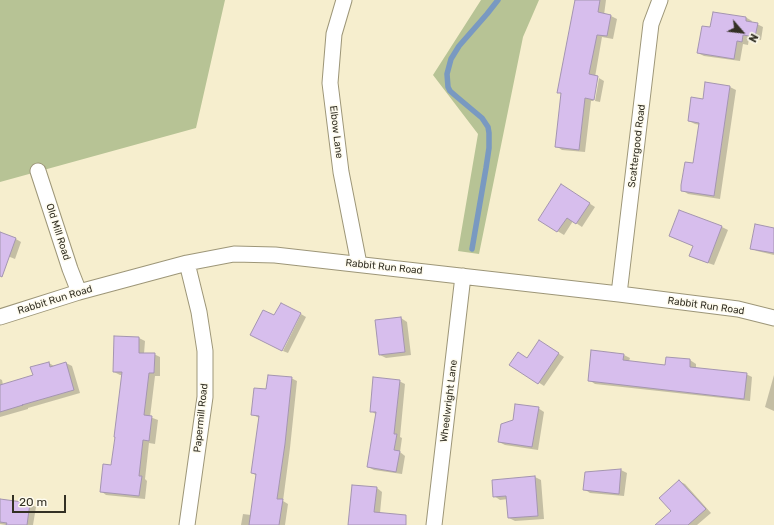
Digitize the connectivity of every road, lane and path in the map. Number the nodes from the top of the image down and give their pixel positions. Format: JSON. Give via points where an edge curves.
{"nodes":[{"id":1,"x":344,"y":0,"type":"edge"},
{"id":2,"x":660,"y":0,"type":"edge"},
{"id":3,"x":38,"y":171,"type":"dead end"},
{"id":4,"x":187,"y":264,"type":"junction"},
{"id":5,"x":359,"y":264,"type":"junction"},
{"id":6,"x":463,"y":276,"type":"junction"},
{"id":7,"x":79,"y":292,"type":"junction"},
{"id":8,"x":620,"y":294,"type":"junction"},
{"id":9,"x":0,"y":317,"type":"edge"},
{"id":10,"x":774,"y":318,"type":"edge"},
{"id":11,"x":187,"y":525,"type":"edge"},
{"id":12,"x":434,"y":525,"type":"edge"}],
"edges":[{"from":1,"to":5,"type":"street","name":"Elbow Lane","via":[[334,34],[330,83],[341,172]]},
{"from":2,"to":8,"type":"street","name":"Scattergood Road","via":[[651,24]]},
{"from":3,"to":7,"type":"street","name":"Old Mill Road"},
{"from":4,"to":5,"type":"street","name":"Rabbit Run Road","via":[[234,254],[275,255]]},
{"from":4,"to":7,"type":"street","name":"Rabbit Run Road"},
{"from":4,"to":11,"type":"street","name":"Papermill Road","via":[[199,312],[205,351],[205,398]]},
{"from":5,"to":6,"type":"street","name":"Rabbit Run Road"},
{"from":6,"to":8,"type":"street","name":"Rabbit Run Road"},
{"from":6,"to":12,"type":"street","name":"Wheelwright Lane"},
{"from":7,"to":9,"type":"street","name":"Rabbit Run Road"},
{"from":8,"to":10,"type":"street","name":"Rabbit Run Road","via":[[738,309]]}]}
